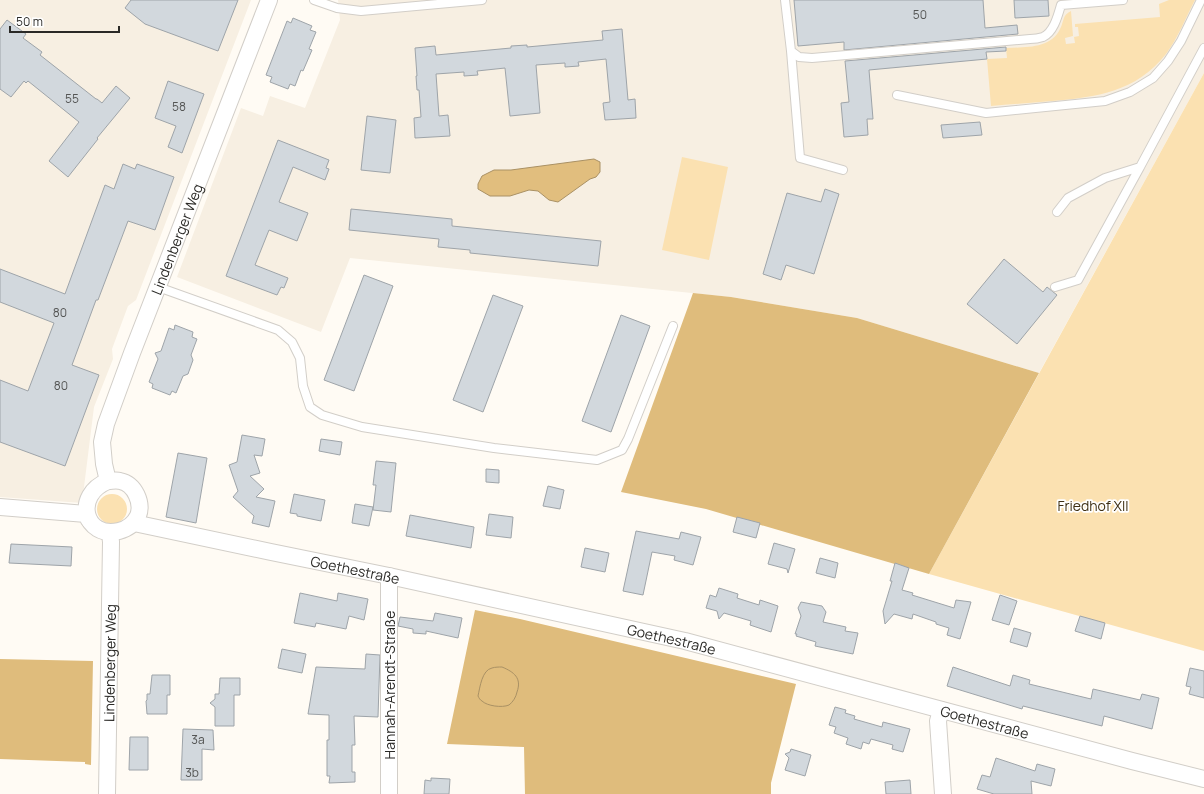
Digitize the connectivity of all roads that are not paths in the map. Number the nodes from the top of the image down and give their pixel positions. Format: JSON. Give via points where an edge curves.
{"nodes":[{"id":1,"x":269,"y":0,"type":"edge"},
{"id":2,"x":314,"y":0,"type":"edge"},
{"id":3,"x":482,"y":0,"type":"edge"},
{"id":4,"x":785,"y":0,"type":"edge"},
{"id":5,"x":1123,"y":0,"type":"edge"},
{"id":6,"x":1201,"y":0,"type":"edge"},
{"id":7,"x":1060,"y":3,"type":"edge"},
{"id":8,"x":1204,"y":48,"type":"edge"},
{"id":9,"x":791,"y":51,"type":"junction"},
{"id":10,"x":897,"y":95,"type":"dead end"},
{"id":11,"x":1140,"y":167,"type":"junction"},
{"id":12,"x":843,"y":170,"type":"dead end"},
{"id":13,"x":1056,"y":212,"type":"dead end"},
{"id":14,"x":158,"y":287,"type":"junction"},
{"id":15,"x":1056,"y":287,"type":"dead end"},
{"id":16,"x":673,"y":326,"type":"dead end"},
{"id":17,"x":108,"y":481,"type":"junction"},
{"id":18,"x":0,"y":506,"type":"edge"},
{"id":19,"x":89,"y":520,"type":"junction"},
{"id":20,"x":134,"y":523,"type":"junction"},
{"id":21,"x":110,"y":533,"type":"junction"},
{"id":22,"x":389,"y":576,"type":"junction"},
{"id":23,"x":941,"y":710,"type":"junction"},
{"id":24,"x":1204,"y":779,"type":"edge"},
{"id":25,"x":107,"y":794,"type":"edge"},
{"id":26,"x":389,"y":794,"type":"edge"},
{"id":27,"x":942,"y":794,"type":"edge"}],
"edges":[{"from":1,"to":14,"type":"street","name":"Lindenberger Weg"},
{"from":2,"to":3,"type":"lane","via":[[337,8],[362,11]]},
{"from":4,"to":9,"type":"lane"},
{"from":5,"to":7,"type":"lane"},
{"from":6,"to":10,"type":"lane","via":[[1168,61],[1152,78],[1130,92],[1105,101],[986,113]]},
{"from":7,"to":9,"type":"lane","via":[[1054,24],[1044,37],[812,58],[799,58]]},
{"from":8,"to":11,"type":"lane"},
{"from":9,"to":12,"type":"lane","via":[[800,158]]},
{"from":11,"to":13,"type":"lane","via":[[1105,178],[1068,198]]},
{"from":11,"to":15,"type":"lane","via":[[1078,280]]},
{"from":14,"to":16,"type":"lane","via":[[278,330],[292,342],[300,358],[303,386],[310,407],[322,415],[370,428],[494,448],[597,460],[622,450]]},
{"from":14,"to":17,"type":"street","name":"Lindenberger Weg","via":[[103,436],[102,455]]},
{"from":17,"to":19,"type":"street","via":[[89,495],[86,506]]},
{"from":17,"to":20,"type":"street","via":[[121,481],[134,490],[139,507]]},
{"from":18,"to":19,"type":"street","via":[[86,514]]},
{"from":19,"to":21,"type":"street","via":[[96,527]]},
{"from":20,"to":21,"type":"street","via":[[125,529]]},
{"from":20,"to":22,"type":"street","name":"Goethestraße"},
{"from":21,"to":25,"type":"street","name":"Lindenberger Weg"},
{"from":22,"to":23,"type":"street","name":"Goethestraße","via":[[685,641]]},
{"from":22,"to":26,"type":"street","name":"Hannah-Arendt-Straße"},
{"from":23,"to":24,"type":"street","name":"Goethestraße"},
{"from":23,"to":27,"type":"street","via":[[938,721]]}]}
